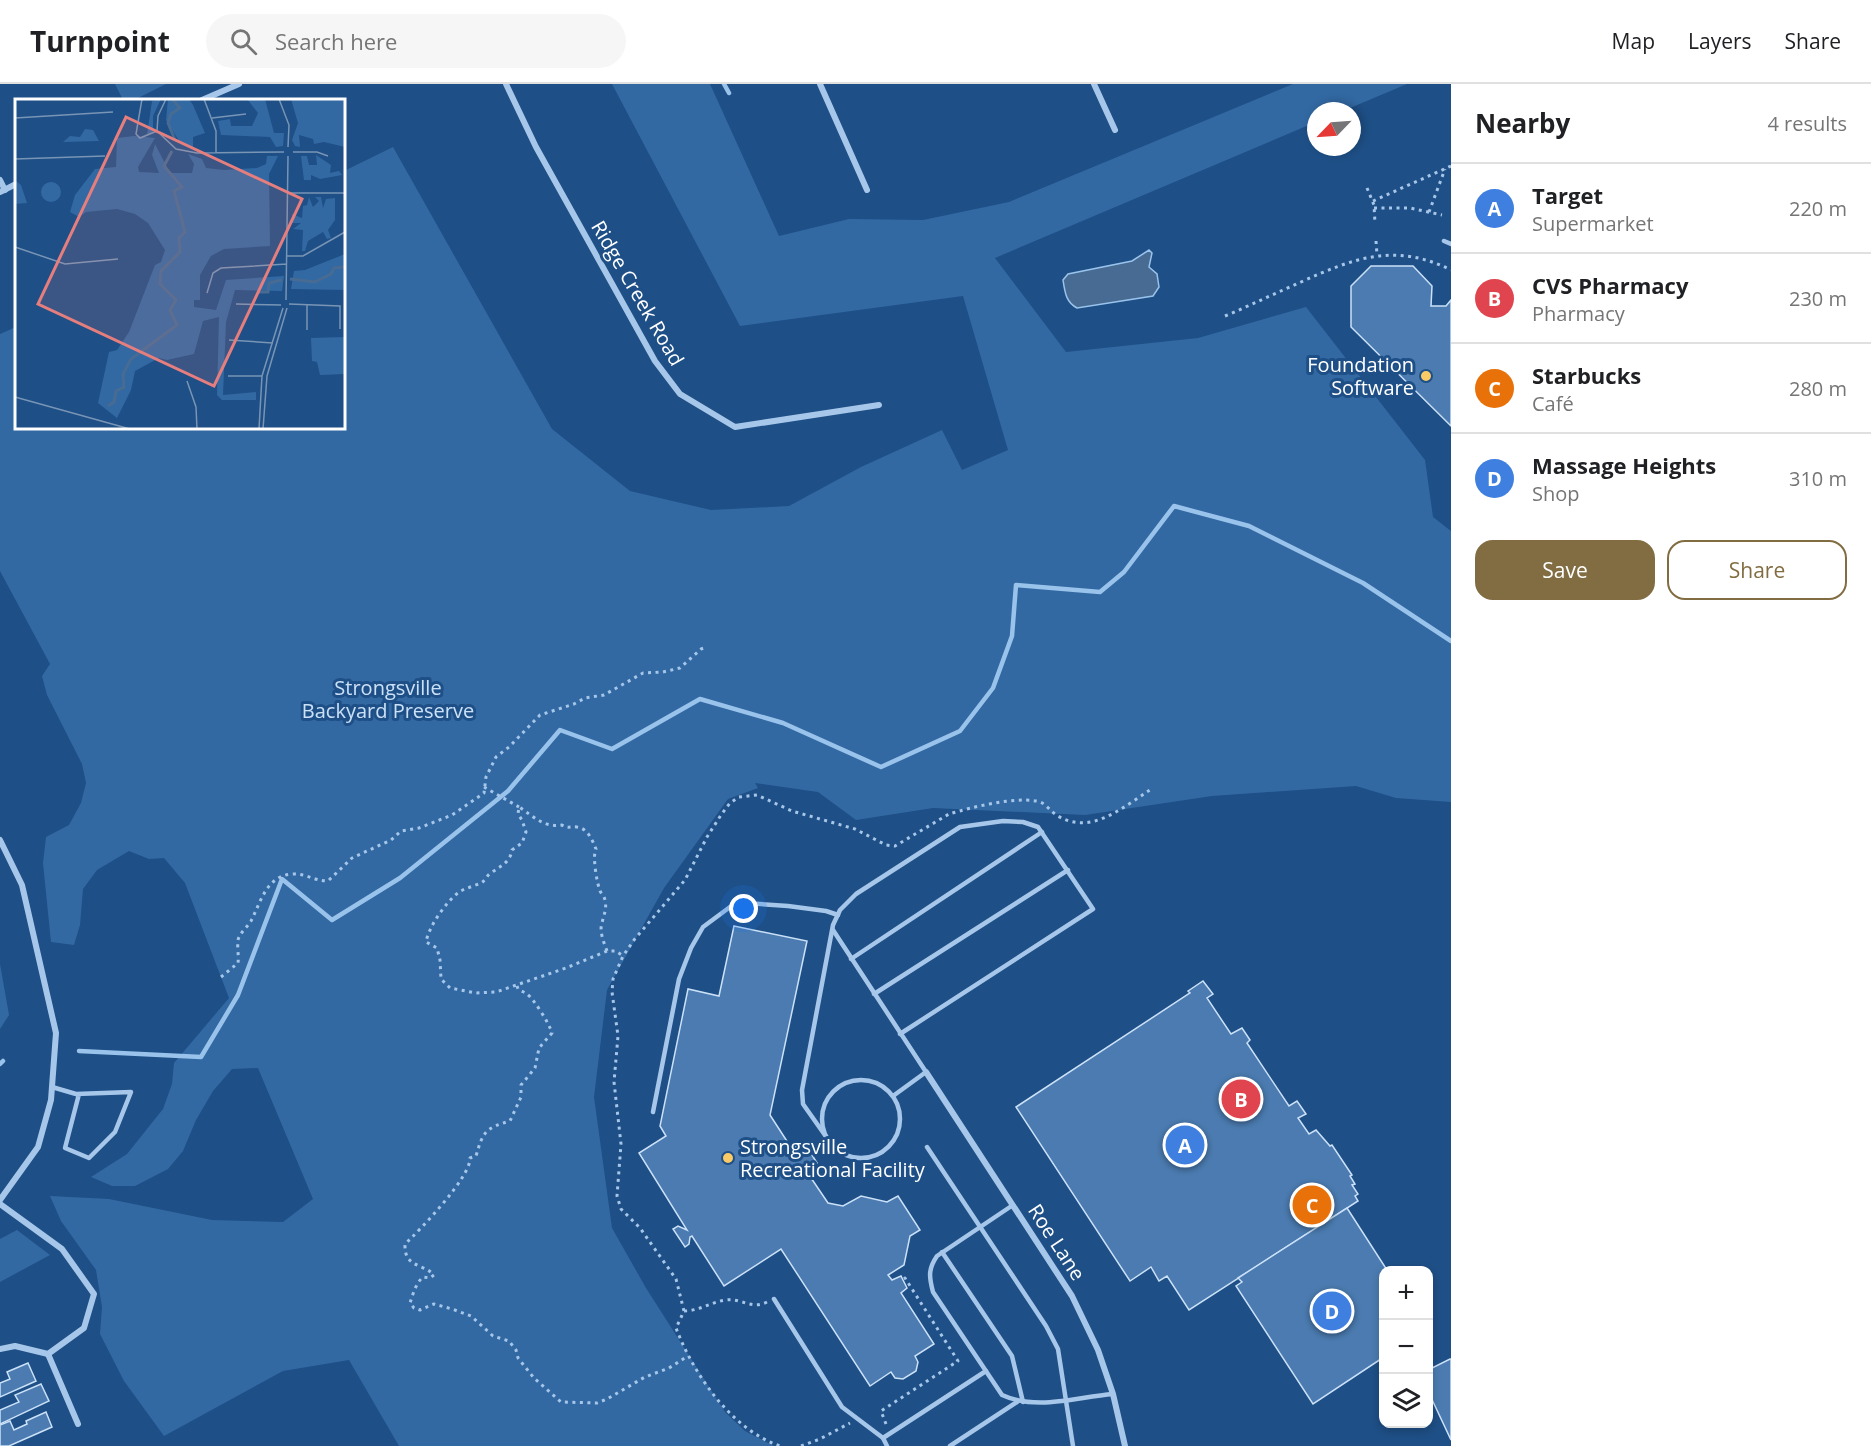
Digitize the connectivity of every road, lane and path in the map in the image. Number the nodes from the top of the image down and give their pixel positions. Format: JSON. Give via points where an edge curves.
{"nodes":[{"id":1,"x":239,"y":84,"type":"edge"},
{"id":2,"x":506,"y":84,"type":"edge"},
{"id":3,"x":820,"y":84,"type":"edge"},
{"id":4,"x":1094,"y":84,"type":"edge"},
{"id":5,"x":204,"y":99,"type":"edge"},
{"id":6,"x":1115,"y":130,"type":"dead end"},
{"id":7,"x":1451,"y":166,"type":"edge"},
{"id":8,"x":1444,"y":169,"type":"junction"},
{"id":9,"x":0,"y":180,"type":"edge"},
{"id":10,"x":1367,"y":188,"type":"dead end"},
{"id":11,"x":867,"y":190,"type":"dead end"},
{"id":12,"x":2,"y":191,"type":"edge"},
{"id":13,"x":1373,"y":201,"type":"junction"},
{"id":14,"x":1374,"y":208,"type":"junction"},
{"id":15,"x":1429,"y":212,"type":"junction"},
{"id":16,"x":1442,"y":215,"type":"dead end"},
{"id":17,"x":1375,"y":223,"type":"dead end"},
{"id":18,"x":1376,"y":241,"type":"dead end"},
{"id":19,"x":1444,"y":241,"type":"dead end"},
{"id":20,"x":1451,"y":244,"type":"edge"},
{"id":21,"x":1377,"y":255,"type":"junction"},
{"id":22,"x":1451,"y":270,"type":"edge"},
{"id":23,"x":1225,"y":316,"type":"dead end"},
{"id":24,"x":879,"y":405,"type":"dead end"},
{"id":25,"x":707,"y":647,"type":"dead end"},
{"id":26,"x":486,"y":788,"type":"junction"},
{"id":27,"x":1150,"y":790,"type":"dead end"},
{"id":28,"x":518,"y":806,"type":"junction"},
{"id":29,"x":1042,"y":832,"type":"junction"},
{"id":30,"x":0,"y":840,"type":"edge"},
{"id":31,"x":1068,"y":870,"type":"junction"},
{"id":32,"x":838,"y":915,"type":"junction"},
{"id":33,"x":832,"y":930,"type":"junction"},
{"id":34,"x":607,"y":951,"type":"junction"},
{"id":35,"x":623,"y":957,"type":"junction"},
{"id":36,"x":851,"y":958,"type":"junction"},
{"id":37,"x":221,"y":977,"type":"dead end"},
{"id":38,"x":517,"y":986,"type":"junction"},
{"id":39,"x":874,"y":994,"type":"junction"},
{"id":40,"x":900,"y":1034,"type":"junction"},
{"id":41,"x":926,"y":1072,"type":"junction"},
{"id":42,"x":52,"y":1087,"type":"junction"},
{"id":43,"x":79,"y":1094,"type":"junction"},
{"id":44,"x":893,"y":1096,"type":"junction"},
{"id":45,"x":653,"y":1112,"type":"dead end"},
{"id":46,"x":827,"y":1138,"type":"junction"},
{"id":47,"x":927,"y":1147,"type":"dead end"},
{"id":48,"x":0,"y":1202,"type":"edge"},
{"id":49,"x":1013,"y":1205,"type":"junction"},
{"id":50,"x":979,"y":1227,"type":"junction"},
{"id":51,"x":942,"y":1252,"type":"junction"},
{"id":52,"x":903,"y":1280,"type":"dead end"},
{"id":53,"x":774,"y":1299,"type":"joint"},
{"id":54,"x":684,"y":1311,"type":"junction"},
{"id":55,"x":0,"y":1349,"type":"edge"},
{"id":56,"x":48,"y":1354,"type":"junction"},
{"id":57,"x":688,"y":1356,"type":"junction"},
{"id":58,"x":986,"y":1371,"type":"junction"},
{"id":59,"x":1113,"y":1394,"type":"junction"},
{"id":60,"x":1066,"y":1400,"type":"junction"},
{"id":61,"x":1017,"y":1402,"type":"junction"},
{"id":62,"x":1023,"y":1402,"type":"junction"},
{"id":63,"x":859,"y":1418,"type":"junction"},
{"id":64,"x":78,"y":1424,"type":"dead end"},
{"id":65,"x":887,"y":1426,"type":"dead end"},
{"id":66,"x":883,"y":1438,"type":"junction"},
{"id":67,"x":780,"y":1446,"type":"edge"},
{"id":68,"x":801,"y":1446,"type":"edge"},
{"id":69,"x":887,"y":1446,"type":"edge"},
{"id":70,"x":950,"y":1446,"type":"edge"},
{"id":71,"x":1073,"y":1446,"type":"edge"},
{"id":72,"x":1125,"y":1446,"type":"edge"}],
"edges":[{"from":1,"to":5,"type":"street"},
{"from":2,"to":24,"type":"street","name":"Ridge Creek Road","via":[[536,147],[655,361],[680,394],[735,428]]},
{"from":3,"to":11,"type":"street"},
{"from":4,"to":6,"type":"street"},
{"from":7,"to":8,"type":"path"},
{"from":8,"to":13,"type":"path"},
{"from":8,"to":15,"type":"path"},
{"from":9,"to":12,"type":"street"},
{"from":10,"to":13,"type":"path"},
{"from":13,"to":14,"type":"path"},
{"from":14,"to":15,"type":"path"},
{"from":14,"to":17,"type":"path"},
{"from":15,"to":16,"type":"path"},
{"from":18,"to":21,"type":"path"},
{"from":19,"to":20,"type":"lane"},
{"from":21,"to":22,"type":"path","via":[[1414,257]]},
{"from":21,"to":23,"type":"path","via":[[1341,264]]},
{"from":25,"to":26,"type":"path","via":[[677,670],[643,673],[608,694],[540,715],[496,756],[486,777]]},
{"from":26,"to":28,"type":"path"},
{"from":26,"to":37,"type":"path","via":[[452,814],[401,831],[391,840],[352,858],[328,880],[289,874],[270,884],[239,937],[238,961]]},
{"from":27,"to":35,"type":"path","via":[[1110,816],[1089,824],[1058,816],[1039,801],[1008,802],[949,813],[895,846],[757,795],[739,797],[721,815],[685,880]]},
{"from":28,"to":34,"type":"path","via":[[549,826],[579,827],[588,832],[595,846],[599,888],[606,906],[601,927]]},
{"from":28,"to":38,"type":"path","via":[[526,832],[522,843],[483,882],[447,903],[426,942],[437,948],[441,979],[450,988],[488,993]]},
{"from":29,"to":31,"type":"lane"},
{"from":29,"to":32,"type":"lane","via":[[1023,822],[960,827],[856,894]]},
{"from":29,"to":36,"type":"lane"},
{"from":30,"to":42,"type":"street","via":[[22,885],[56,1033]]},
{"from":31,"to":39,"type":"lane"},
{"from":31,"to":40,"type":"lane","via":[[1093,909]]},
{"from":32,"to":33,"type":"lane"},
{"from":32,"to":45,"type":"lane","via":[[746,903],[730,907],[703,927],[679,979]]},
{"from":33,"to":36,"type":"lane"},
{"from":33,"to":46,"type":"lane","via":[[802,1090],[803,1104]]},
{"from":34,"to":35,"type":"path","via":[[616,951]]},
{"from":34,"to":38,"type":"path"},
{"from":35,"to":54,"type":"path","via":[[612,992],[618,1036],[615,1099],[621,1144],[617,1196],[621,1209],[640,1228],[676,1279]]},
{"from":36,"to":39,"type":"lane"},
{"from":38,"to":57,"type":"path","via":[[528,995],[552,1033],[539,1048],[535,1068],[521,1085],[521,1097],[512,1118],[484,1134],[476,1156],[470,1158],[457,1186],[405,1244],[409,1260],[434,1275],[420,1279],[410,1303],[420,1310],[434,1304],[471,1316],[493,1336],[509,1341],[534,1378],[561,1402],[597,1403]]},
{"from":39,"to":40,"type":"lane"},
{"from":40,"to":41,"type":"lane"},
{"from":41,"to":44,"type":"lane"},
{"from":41,"to":49,"type":"street","name":"Roe Lane"},
{"from":42,"to":43,"type":"lane"},
{"from":42,"to":48,"type":"street","via":[[38,1147]]},
{"from":43,"to":43,"type":"lane","via":[[131,1092],[115,1132],[89,1158],[65,1148]]},
{"from":44,"to":46,"type":"lane","via":[[871,1081],[844,1083],[825,1102],[822,1120]]},
{"from":44,"to":46,"type":"lane","via":[[900,1126],[882,1152],[852,1157]]},
{"from":47,"to":50,"type":"lane"},
{"from":48,"to":56,"type":"street","via":[[62,1249],[94,1294],[84,1328]]},
{"from":49,"to":50,"type":"lane"},
{"from":49,"to":59,"type":"street","name":"Roe Lane","via":[[1072,1296],[1098,1350]]},
{"from":50,"to":51,"type":"lane"},
{"from":50,"to":60,"type":"lane","via":[[1054,1341]]},
{"from":51,"to":58,"type":"lane","via":[[931,1265],[928,1277],[933,1292]]},
{"from":51,"to":62,"type":"lane","via":[[1012,1356]]},
{"from":52,"to":65,"type":"path","via":[[958,1361],[881,1411]]},
{"from":53,"to":54,"type":"path","via":[[755,1306],[723,1300]]},
{"from":53,"to":63,"type":"lane","via":[[842,1407]]},
{"from":54,"to":57,"type":"path","via":[[676,1328]]},
{"from":55,"to":56,"type":"street","via":[[15,1346]]},
{"from":56,"to":64,"type":"street"},
{"from":57,"to":67,"type":"path","via":[[736,1420]]},
{"from":58,"to":61,"type":"lane","via":[[1002,1395]]},
{"from":58,"to":66,"type":"lane"},
{"from":59,"to":60,"type":"lane"},
{"from":59,"to":72,"type":"street","name":"Roe Lane"},
{"from":60,"to":62,"type":"lane"},
{"from":60,"to":71,"type":"lane"},
{"from":61,"to":62,"type":"lane"},
{"from":61,"to":70,"type":"lane"},
{"from":63,"to":66,"type":"lane"},
{"from":63,"to":68,"type":"path"},
{"from":66,"to":69,"type":"lane"}]}
